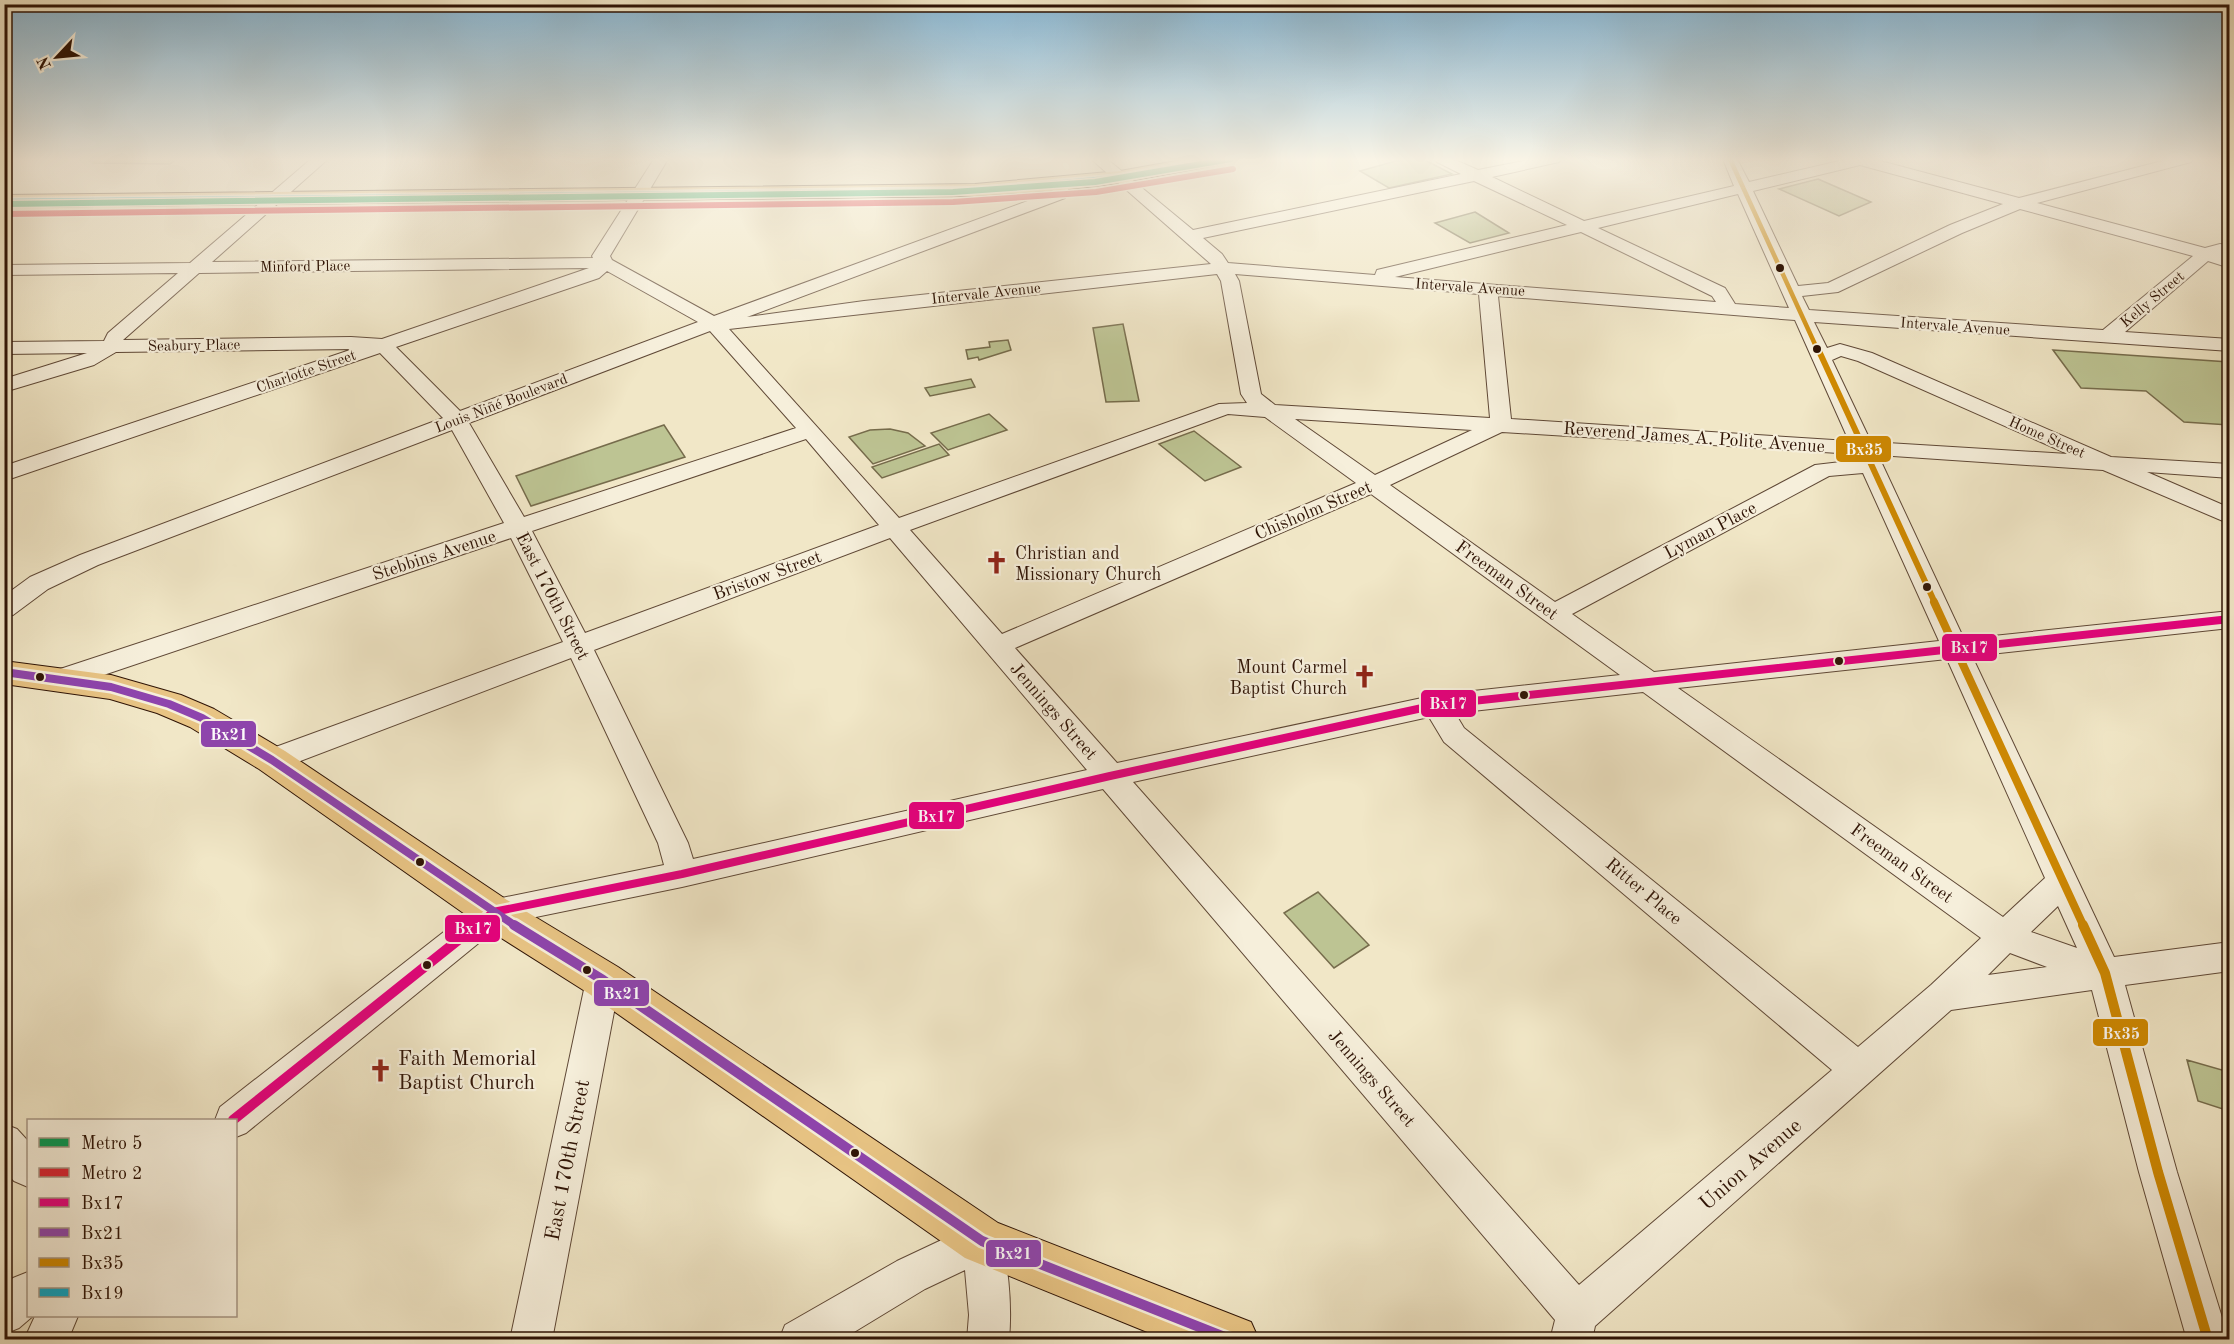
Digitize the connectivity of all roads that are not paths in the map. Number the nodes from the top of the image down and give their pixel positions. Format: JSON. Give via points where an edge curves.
{"nodes":[{"id":1,"x":248,"y":222,"type":"edge"},
{"id":2,"x":622,"y":222,"type":"edge"},
{"id":3,"x":984,"y":222,"type":"edge"},
{"id":4,"x":1173,"y":222,"type":"edge"},
{"id":5,"x":1257,"y":222,"type":"edge"},
{"id":6,"x":1573,"y":222,"type":"edge"},
{"id":7,"x":1600,"y":222,"type":"edge"},
{"id":8,"x":1759,"y":222,"type":"edge"},
{"id":9,"x":1976,"y":222,"type":"edge"},
{"id":10,"x":2088,"y":222,"type":"edge"},
{"id":11,"x":1582,"y":226,"type":"junction"},
{"id":12,"x":1190,"y":236,"type":"junction"},
{"id":13,"x":2229,"y":246,"type":"edge"},
{"id":14,"x":2206,"y":254,"type":"junction"},
{"id":15,"x":605,"y":263,"type":"junction"},
{"id":16,"x":2229,"y":263,"type":"edge"},
{"id":17,"x":1412,"y":266,"type":"junction"},
{"id":18,"x":196,"y":267,"type":"junction"},
{"id":19,"x":1224,"y":268,"type":"junction"},
{"id":20,"x":4,"y":270,"type":"edge"},
{"id":21,"x":1372,"y":280,"type":"junction"},
{"id":22,"x":1424,"y":284,"type":"junction"},
{"id":23,"x":815,"y":285,"type":"junction"},
{"id":24,"x":1832,"y":288,"type":"junction"},
{"id":25,"x":1488,"y":289,"type":"junction"},
{"id":26,"x":1791,"y":292,"type":"junction"},
{"id":27,"x":864,"y":307,"type":"junction"},
{"id":28,"x":1729,"y":309,"type":"junction"},
{"id":29,"x":1802,"y":315,"type":"junction"},
{"id":30,"x":1845,"y":318,"type":"junction"},
{"id":31,"x":713,"y":323,"type":"junction"},
{"id":32,"x":2106,"y":338,"type":"junction"},
{"id":33,"x":383,"y":345,"type":"junction"},
{"id":34,"x":2229,"y":345,"type":"edge"},
{"id":35,"x":111,"y":347,"type":"junction"},
{"id":36,"x":4,"y":348,"type":"edge"},
{"id":37,"x":1821,"y":357,"type":"junction"},
{"id":38,"x":1865,"y":357,"type":"junction"},
{"id":39,"x":4,"y":386,"type":"edge"},
{"id":40,"x":1266,"y":409,"type":"junction"},
{"id":41,"x":457,"y":420,"type":"junction"},
{"id":42,"x":1501,"y":425,"type":"junction"},
{"id":43,"x":810,"y":430,"type":"junction"},
{"id":44,"x":1867,"y":457,"type":"junction"},
{"id":45,"x":2108,"y":463,"type":"junction"},
{"id":46,"x":2229,"y":471,"type":"edge"},
{"id":47,"x":4,"y":474,"type":"edge"},
{"id":48,"x":1374,"y":484,"type":"junction"},
{"id":49,"x":2229,"y":517,"type":"edge"},
{"id":50,"x":518,"y":526,"type":"junction"},
{"id":51,"x":894,"y":528,"type":"junction"},
{"id":52,"x":4,"y":609,"type":"edge"},
{"id":53,"x":1554,"y":613,"type":"junction"},
{"id":54,"x":2229,"y":619,"type":"edge"},
{"id":55,"x":578,"y":645,"type":"junction"},
{"id":56,"x":997,"y":646,"type":"junction"},
{"id":57,"x":1955,"y":648,"type":"junction"},
{"id":58,"x":4,"y":672,"type":"edge"},
{"id":59,"x":58,"y":680,"type":"junction"},
{"id":60,"x":1648,"y":681,"type":"junction"},
{"id":61,"x":1436,"y":705,"type":"junction"},
{"id":62,"x":272,"y":760,"type":"junction"},
{"id":63,"x":1110,"y":776,"type":"junction"},
{"id":64,"x":682,"y":874,"type":"junction"},
{"id":65,"x":2062,"y":882,"type":"junction"},
{"id":66,"x":493,"y":912,"type":"junction"},
{"id":67,"x":2005,"y":937,"type":"junction"},
{"id":68,"x":2229,"y":956,"type":"edge"},
{"id":69,"x":2105,"y":973,"type":"junction"},
{"id":70,"x":603,"y":980,"type":"junction"},
{"id":71,"x":1943,"y":996,"type":"junction"},
{"id":72,"x":1859,"y":1070,"type":"junction"},
{"id":73,"x":233,"y":1119,"type":"edge"},
{"id":74,"x":4,"y":1142,"type":"edge"},
{"id":75,"x":27,"y":1167,"type":"edge"},
{"id":76,"x":982,"y":1241,"type":"junction"},
{"id":77,"x":27,"y":1294,"type":"edge"},
{"id":78,"x":4,"y":1313,"type":"edge"},
{"id":79,"x":56,"y":1317,"type":"edge"},
{"id":80,"x":1574,"y":1327,"type":"edge"},
{"id":81,"x":45,"y":1340,"type":"edge"},
{"id":82,"x":531,"y":1340,"type":"edge"},
{"id":83,"x":800,"y":1340,"type":"edge"},
{"id":84,"x":988,"y":1340,"type":"edge"},
{"id":85,"x":1233,"y":1340,"type":"edge"},
{"id":86,"x":2208,"y":1340,"type":"edge"}],
"edges":[{"from":1,"to":18,"type":"street"},
{"from":2,"to":15,"type":"street","via":[[601,256]]},
{"from":3,"to":23,"type":"street","name":"Louis Niñé Boulevard"},
{"from":4,"to":12,"type":"street","name":"Freeman Street"},
{"from":5,"to":12,"type":"street"},
{"from":6,"to":11,"type":"street"},
{"from":7,"to":11,"type":"street"},
{"from":8,"to":26,"type":"street"},
{"from":9,"to":24,"type":"street"},
{"from":10,"to":14,"type":"street"},
{"from":11,"to":17,"type":"street"},
{"from":11,"to":28,"type":"street","via":[[1719,292]]},
{"from":12,"to":19,"type":"street","name":"Freeman Street"},
{"from":13,"to":14,"type":"street","name":"Kelly Street"},
{"from":14,"to":16,"type":"street"},
{"from":14,"to":32,"type":"street","name":"Kelly Street"},
{"from":15,"to":18,"type":"street","name":"Minford Place"},
{"from":15,"to":31,"type":"street","name":"Jennings Street"},
{"from":15,"to":33,"type":"street","name":"Charlotte Street","via":[[584,278]]},
{"from":17,"to":21,"type":"street"},
{"from":17,"to":22,"type":"street"},
{"from":18,"to":20,"type":"street","name":"Minford Place"},
{"from":18,"to":35,"type":"street","via":[[115,337]]},
{"from":19,"to":21,"type":"street","name":"Intervale Avenue"},
{"from":19,"to":27,"type":"street","name":"Intervale Avenue"},
{"from":19,"to":40,"type":"street","name":"Freeman Street","via":[[1230,281],[1251,394]]},
{"from":21,"to":22,"type":"street","name":"Intervale Avenue"},
{"from":22,"to":25,"type":"street","name":"Intervale Avenue"},
{"from":23,"to":27,"type":"street","via":[[823,300]]},
{"from":23,"to":31,"type":"street","name":"Louis Niñé Boulevard"},
{"from":24,"to":26,"type":"street"},
{"from":24,"to":30,"type":"street"},
{"from":25,"to":28,"type":"street","name":"Intervale Avenue"},
{"from":25,"to":42,"type":"street"},
{"from":26,"to":29,"type":"street"},
{"from":27,"to":31,"type":"street","name":"Intervale Avenue","via":[[736,324]]},
{"from":28,"to":29,"type":"street","name":"Intervale Avenue"},
{"from":29,"to":30,"type":"street","name":"Intervale Avenue"},
{"from":29,"to":37,"type":"street"},
{"from":30,"to":32,"type":"street","name":"Intervale Avenue"},
{"from":30,"to":38,"type":"street"},
{"from":31,"to":41,"type":"street","name":"Louis Niñé Boulevard"},
{"from":31,"to":43,"type":"street","name":"Jennings Street"},
{"from":32,"to":34,"type":"street","name":"Intervale Avenue"},
{"from":33,"to":35,"type":"street","name":"Seabury Place"},
{"from":33,"to":41,"type":"street","name":"East 170th Street"},
{"from":33,"to":47,"type":"street","name":"Charlotte Street"},
{"from":35,"to":36,"type":"street","name":"Seabury Place"},
{"from":35,"to":39,"type":"street","via":[[87,361]]},
{"from":37,"to":38,"type":"street","name":"Home Street","via":[[1840,350]]},
{"from":37,"to":44,"type":"street"},
{"from":38,"to":45,"type":"street","name":"Home Street"},
{"from":40,"to":42,"type":"street","name":"Reverend James A. Polite Avenue"},
{"from":40,"to":48,"type":"street","name":"Freeman Street"},
{"from":40,"to":51,"type":"street","name":"Bristow Street","via":[[1226,408]]},
{"from":41,"to":50,"type":"street","name":"East 170th Street"},
{"from":41,"to":52,"type":"street","name":"Louis Niñé Boulevard","via":[[68,569],[39,583]]},
{"from":42,"to":44,"type":"street","name":"Reverend James A. Polite Avenue"},
{"from":42,"to":48,"type":"street","name":"Chisholm Street"},
{"from":43,"to":50,"type":"street","name":"Stebbins Avenue"},
{"from":43,"to":51,"type":"street","name":"Jennings Street"},
{"from":44,"to":45,"type":"street","name":"Reverend James A. Polite Avenue"},
{"from":44,"to":53,"type":"street","name":"Lyman Place","via":[[1823,470]]},
{"from":44,"to":57,"type":"street"},
{"from":45,"to":46,"type":"street","name":"Reverend James A. Polite Avenue"},
{"from":45,"to":49,"type":"street","name":"Home Street"},
{"from":48,"to":53,"type":"street","name":"Freeman Street"},
{"from":48,"to":56,"type":"street","name":"Chisholm Street"},
{"from":50,"to":55,"type":"street","name":"East 170th Street"},
{"from":50,"to":59,"type":"street","name":"Stebbins Avenue"},
{"from":51,"to":55,"type":"street","name":"Bristow Street"},
{"from":51,"to":56,"type":"street","name":"Jennings Street"},
{"from":53,"to":60,"type":"street","name":"Freeman Street"},
{"from":54,"to":57,"type":"street"},
{"from":55,"to":62,"type":"street","name":"Bristow Street"},
{"from":55,"to":64,"type":"street","name":"East 170th Street","via":[[673,843]]},
{"from":56,"to":63,"type":"street","name":"Jennings Street"},
{"from":57,"to":60,"type":"street"},
{"from":57,"to":65,"type":"street"},
{"from":58,"to":59,"type":"main road"},
{"from":59,"to":62,"type":"main road","via":[[111,687],[170,704],[202,718]]},
{"from":60,"to":61,"type":"street"},
{"from":60,"to":67,"type":"street","name":"Freeman Street"},
{"from":61,"to":63,"type":"street"},
{"from":61,"to":72,"type":"street","name":"Ritter Place","via":[[1454,735]]},
{"from":62,"to":66,"type":"main road"},
{"from":63,"to":64,"type":"street"},
{"from":63,"to":80,"type":"street","name":"Jennings Street"},
{"from":64,"to":66,"type":"street"},
{"from":65,"to":67,"type":"street","name":"Union Avenue"},
{"from":65,"to":69,"type":"street"},
{"from":66,"to":70,"type":"main road"},
{"from":66,"to":73,"type":"street"},
{"from":67,"to":69,"type":"street"},
{"from":67,"to":71,"type":"street","name":"Union Avenue"},
{"from":68,"to":69,"type":"street"},
{"from":69,"to":71,"type":"street"},
{"from":69,"to":86,"type":"street"},
{"from":70,"to":76,"type":"main road"},
{"from":70,"to":82,"type":"street","name":"East 170th Street"},
{"from":71,"to":72,"type":"street","name":"Union Avenue"},
{"from":72,"to":80,"type":"street","name":"Union Avenue"},
{"from":74,"to":75,"type":"street"},
{"from":76,"to":83,"type":"street","via":[[911,1275]]},
{"from":76,"to":84,"type":"street","via":[[990,1315]]},
{"from":76,"to":85,"type":"main road"},
{"from":77,"to":78,"type":"street"},
{"from":79,"to":81,"type":"street"}]}
